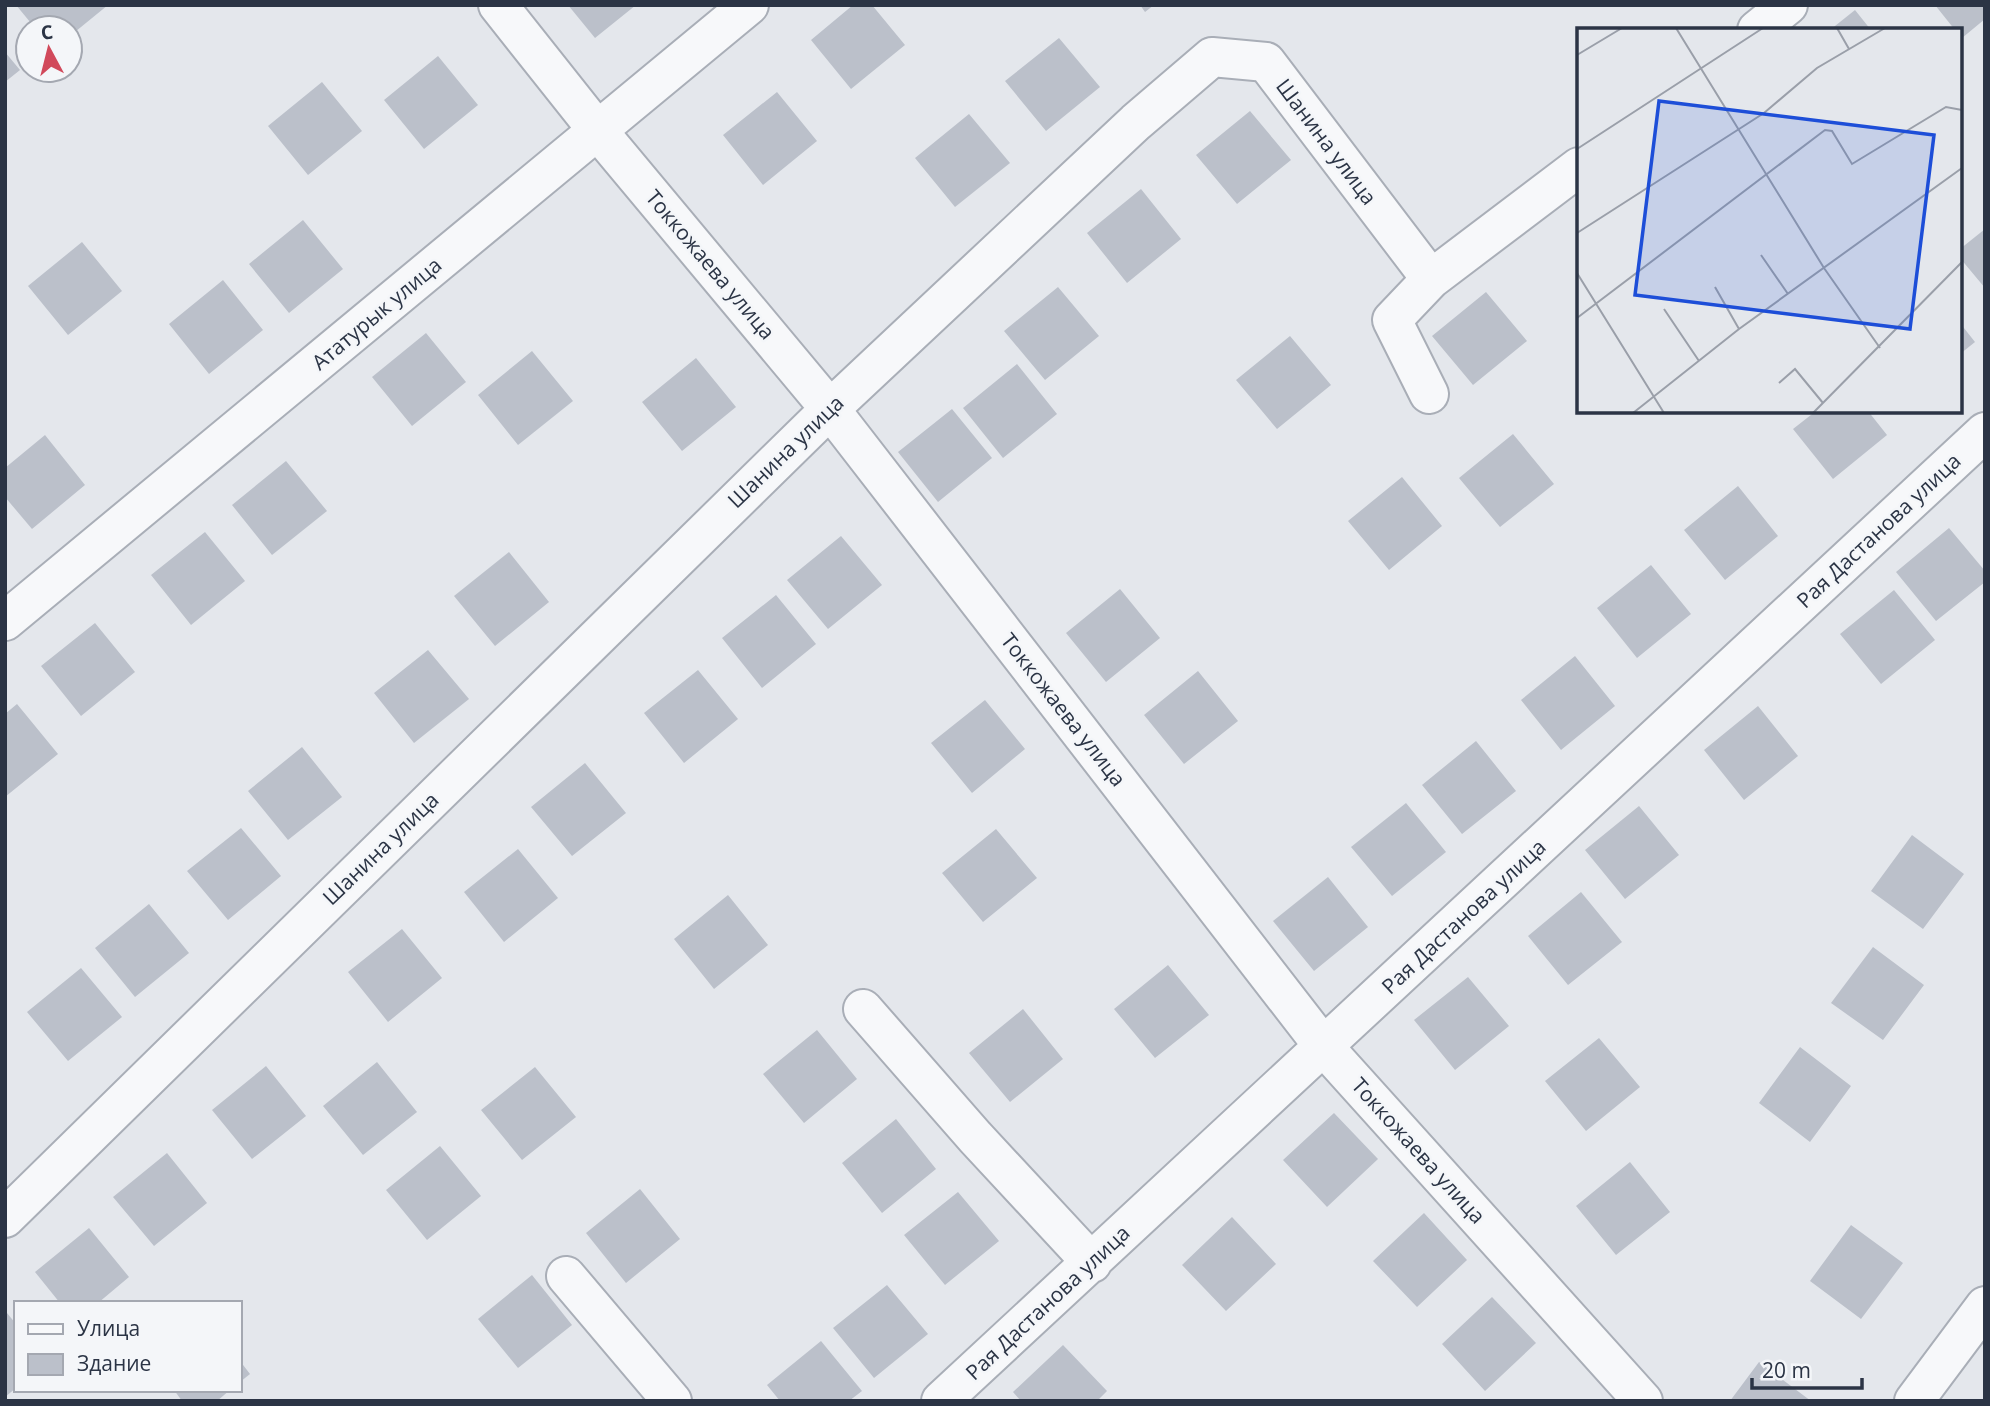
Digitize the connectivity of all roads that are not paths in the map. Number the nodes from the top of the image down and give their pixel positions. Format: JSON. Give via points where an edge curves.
{"nodes":[{"id":1,"x":498,"y":5,"type":"edge"},
{"id":2,"x":748,"y":5,"type":"edge"},
{"id":3,"x":1788,"y":5,"type":"edge"},
{"id":4,"x":1760,"y":28,"type":"edge"},
{"id":5,"x":598,"y":131,"type":"junction"},
{"id":6,"x":1577,"y":169,"type":"edge"},
{"id":7,"x":1431,"y":279,"type":"junction"},
{"id":8,"x":1429,"y":394,"type":"dead end"},
{"id":9,"x":830,"y":409,"type":"junction"},
{"id":10,"x":1985,"y":432,"type":"edge"},
{"id":11,"x":5,"y":621,"type":"edge"},
{"id":12,"x":863,"y":1009,"type":"dead end"},
{"id":13,"x":1324,"y":1047,"type":"junction"},
{"id":14,"x":5,"y":1218,"type":"edge"},
{"id":15,"x":1092,"y":1263,"type":"junction"},
{"id":16,"x":566,"y":1276,"type":"dead end"},
{"id":17,"x":1985,"y":1306,"type":"edge"},
{"id":18,"x":672,"y":1401,"type":"edge"},
{"id":19,"x":941,"y":1401,"type":"edge"},
{"id":20,"x":1643,"y":1401,"type":"edge"},
{"id":21,"x":1914,"y":1401,"type":"edge"}],
"edges":[{"from":1,"to":5,"type":"street","name":"Токкожаева улица"},
{"from":2,"to":5,"type":"street","name":"Ататурык улица"},
{"from":3,"to":4,"type":"street"},
{"from":5,"to":9,"type":"street","name":"Токкожаева улица"},
{"from":5,"to":11,"type":"street","name":"Ататурык улица"},
{"from":6,"to":7,"type":"street"},
{"from":7,"to":8,"type":"street","via":[[1392,320]]},
{"from":7,"to":9,"type":"street","name":"Шанина улица","via":[[1266,62],[1212,57],[1136,122]]},
{"from":9,"to":13,"type":"street","name":"Токкожаева улица"},
{"from":9,"to":14,"type":"street","name":"Шанина улица"},
{"from":10,"to":13,"type":"street","name":"Рая Дастанова улица"},
{"from":12,"to":15,"type":"street"},
{"from":13,"to":15,"type":"street","name":"Рая Дастанова улица"},
{"from":13,"to":20,"type":"street","name":"Токкожаева улица"},
{"from":15,"to":19,"type":"street","name":"Рая Дастанова улица"},
{"from":16,"to":18,"type":"street"},
{"from":17,"to":21,"type":"street"}]}
